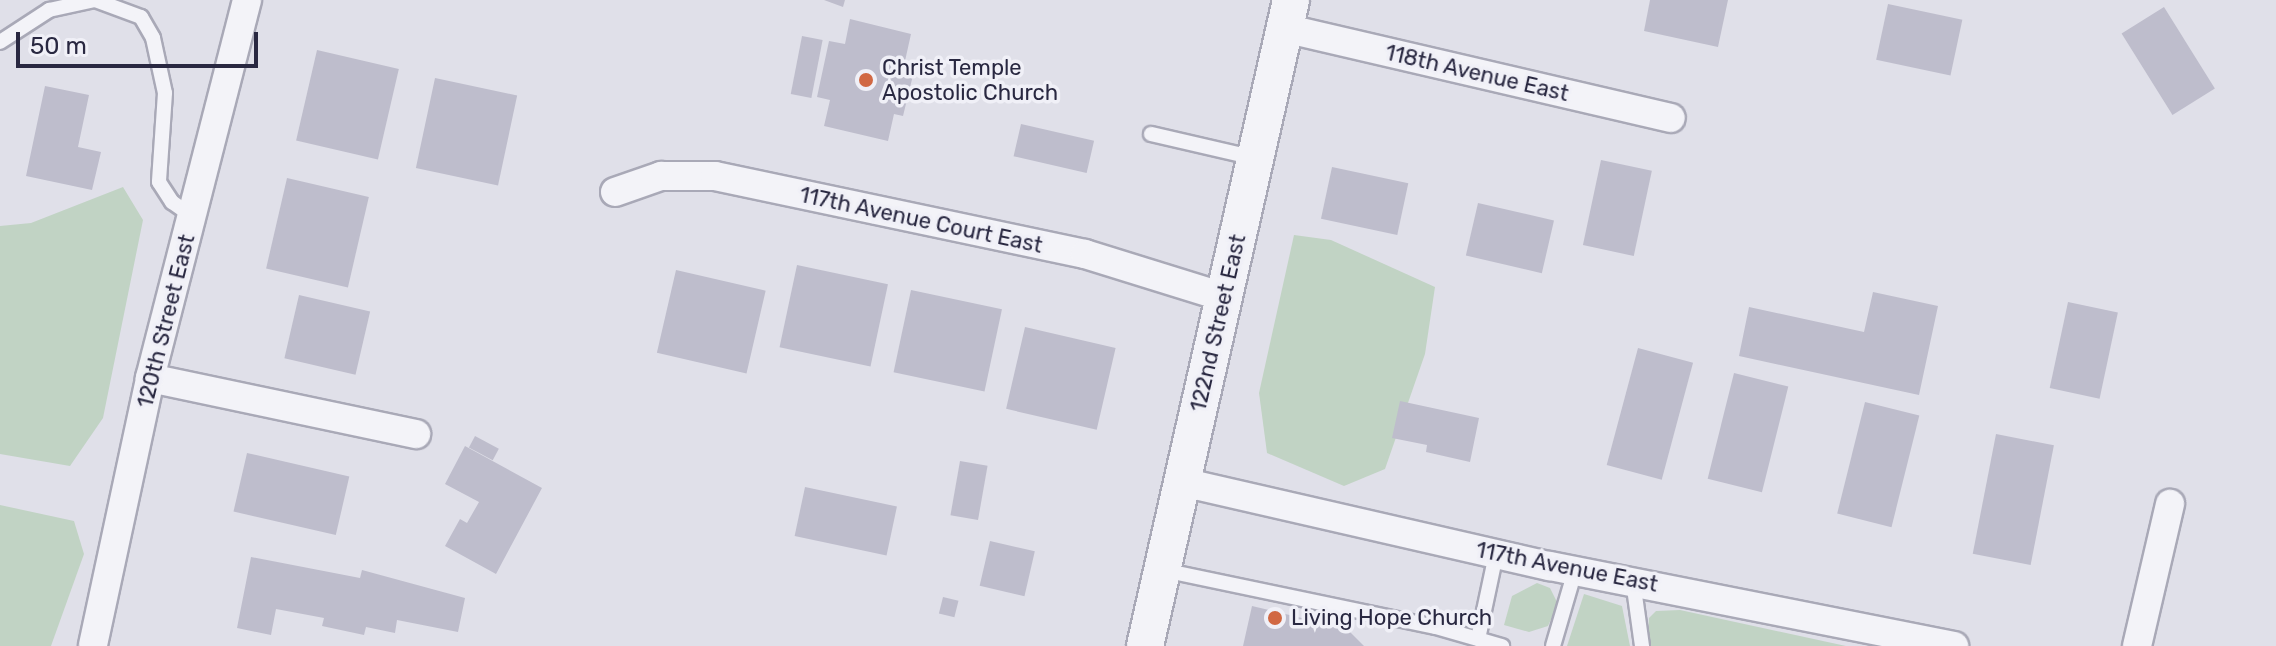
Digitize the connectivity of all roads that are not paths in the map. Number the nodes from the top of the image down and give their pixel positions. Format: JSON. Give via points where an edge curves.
{"nodes":[{"id":1,"x":95,"y":0,"type":"edge"},
{"id":2,"x":247,"y":0,"type":"edge"},
{"id":3,"x":1287,"y":14,"type":"edge"},
{"id":4,"x":0,"y":42,"type":"edge"},
{"id":5,"x":1671,"y":118,"type":"dead end"},
{"id":6,"x":1151,"y":134,"type":"dead end"},
{"id":7,"x":1255,"y":158,"type":"junction"},
{"id":8,"x":615,"y":192,"type":"dead end"},
{"id":9,"x":192,"y":216,"type":"junction"},
{"id":10,"x":1224,"y":297,"type":"junction"},
{"id":11,"x":150,"y":378,"type":"junction"},
{"id":12,"x":416,"y":434,"type":"dead end"},
{"id":13,"x":1182,"y":482,"type":"junction"},
{"id":14,"x":2170,"y":504,"type":"dead end"},
{"id":15,"x":1496,"y":554,"type":"junction"},
{"id":16,"x":1162,"y":570,"type":"junction"},
{"id":17,"x":1575,"y":571,"type":"junction"},
{"id":18,"x":1633,"y":581,"type":"junction"},
{"id":19,"x":1478,"y":639,"type":"junction"},
{"id":20,"x":95,"y":646,"type":"edge"},
{"id":21,"x":1145,"y":646,"type":"edge"},
{"id":22,"x":1502,"y":646,"type":"edge"},
{"id":23,"x":1553,"y":646,"type":"edge"},
{"id":24,"x":1642,"y":646,"type":"edge"},
{"id":25,"x":1954,"y":646,"type":"edge"},
{"id":26,"x":2137,"y":646,"type":"edge"}],
"edges":[{"from":1,"to":4,"type":"lane","via":[[49,10]]},
{"from":1,"to":9,"type":"lane","via":[[141,17],[153,38],[165,93],[159,182],[172,202]]},
{"from":2,"to":9,"type":"street","name":"120th Street East"},
{"from":3,"to":5,"type":"street","name":"118th Avenue East"},
{"from":3,"to":7,"type":"street","name":"122nd Street East"},
{"from":6,"to":7,"type":"lane"},
{"from":7,"to":10,"type":"street","name":"122nd Street East"},
{"from":8,"to":10,"type":"street","name":"117th Avenue Court East","via":[[661,176],[715,176],[1085,254]]},
{"from":9,"to":11,"type":"street","name":"120th Street East"},
{"from":10,"to":13,"type":"street","name":"122nd Street East"},
{"from":11,"to":12,"type":"street"},
{"from":11,"to":20,"type":"street","name":"120th Street East"},
{"from":13,"to":15,"type":"street","name":"117th Avenue East"},
{"from":13,"to":16,"type":"street","name":"122nd Street East"},
{"from":14,"to":26,"type":"street"},
{"from":15,"to":17,"type":"street","name":"117th Avenue East"},
{"from":15,"to":19,"type":"lane"},
{"from":16,"to":19,"type":"lane"},
{"from":16,"to":21,"type":"street","name":"122nd Street East"},
{"from":17,"to":18,"type":"street","name":"117th Avenue East"},
{"from":17,"to":23,"type":"lane"},
{"from":18,"to":24,"type":"lane"},
{"from":18,"to":25,"type":"street","name":"117th Avenue East"},
{"from":19,"to":22,"type":"lane"}]}
